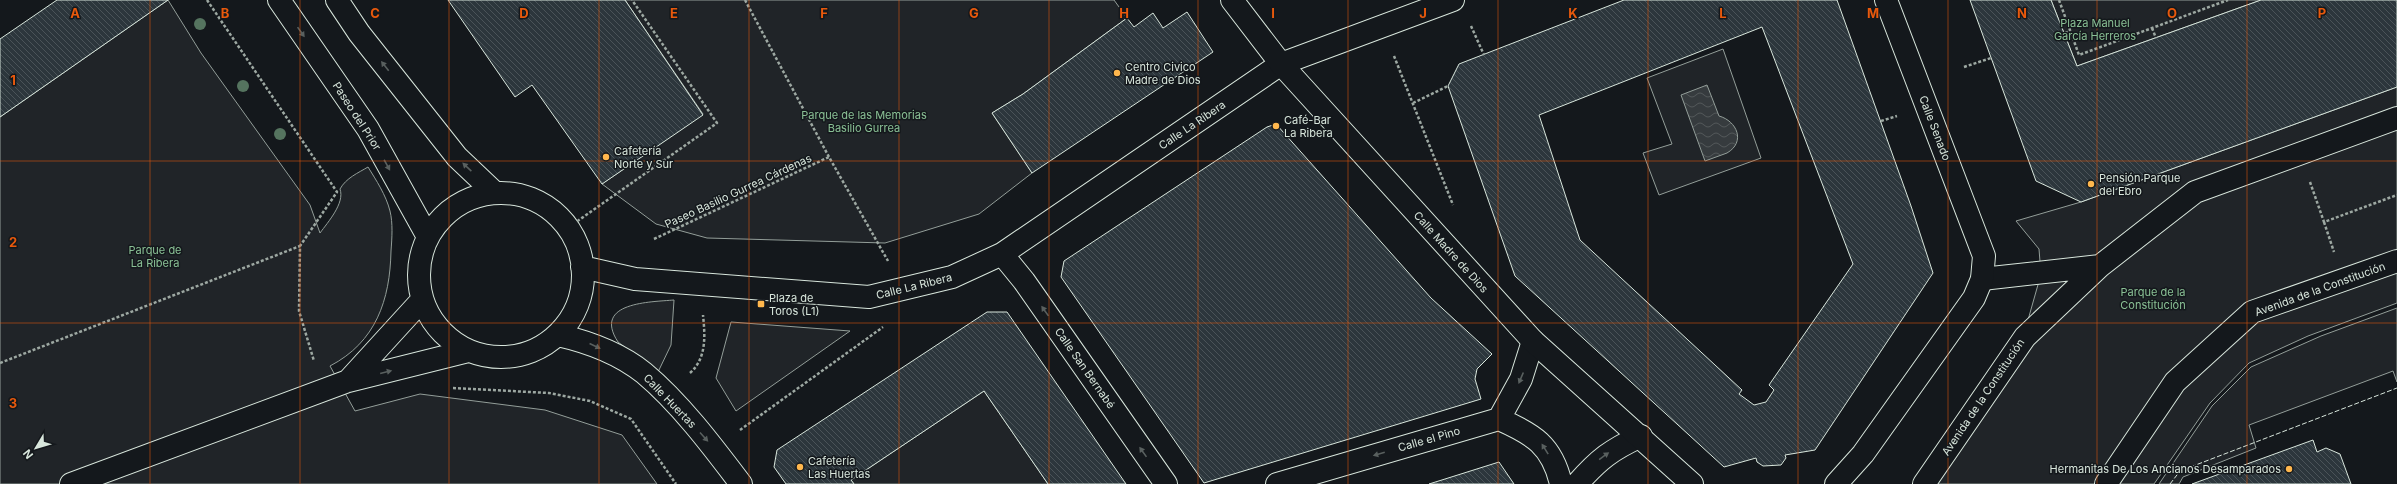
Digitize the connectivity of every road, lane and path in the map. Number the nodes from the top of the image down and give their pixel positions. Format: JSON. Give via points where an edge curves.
{"nodes":[{"id":1,"x":207,"y":0,"type":"edge"},
{"id":2,"x":279,"y":0,"type":"edge"},
{"id":3,"x":337,"y":0,"type":"edge"},
{"id":4,"x":632,"y":0,"type":"edge"},
{"id":5,"x":745,"y":0,"type":"edge"},
{"id":6,"x":1232,"y":0,"type":"edge"},
{"id":7,"x":1453,"y":0,"type":"edge"},
{"id":8,"x":1886,"y":0,"type":"edge"},
{"id":9,"x":2059,"y":0,"type":"edge"},
{"id":10,"x":2228,"y":0,"type":"edge"},
{"id":11,"x":1382,"y":26,"type":"junction"},
{"id":12,"x":2152,"y":28,"type":"junction"},
{"id":13,"x":2070,"y":31,"type":"junction"},
{"id":14,"x":2064,"y":33,"type":"dead end"},
{"id":15,"x":2156,"y":38,"type":"dead end"},
{"id":16,"x":1991,"y":58,"type":"dead end"},
{"id":17,"x":1281,"y":64,"type":"junction"},
{"id":18,"x":1964,"y":67,"type":"dead end"},
{"id":19,"x":1448,"y":86,"type":"dead end"},
{"id":20,"x":1413,"y":104,"type":"junction"},
{"id":21,"x":2397,"y":118,"type":"edge"},
{"id":22,"x":829,"y":157,"type":"junction"},
{"id":23,"x":2302,"y":185,"type":"dead end"},
{"id":24,"x":495,"y":193,"type":"junction"},
{"id":25,"x":2397,"y":195,"type":"edge"},
{"id":26,"x":1455,"y":211,"type":"dead end"},
{"id":27,"x":569,"y":227,"type":"junction"},
{"id":28,"x":428,"y":237,"type":"junction"},
{"id":29,"x":654,"y":239,"type":"dead end"},
{"id":30,"x":300,"y":246,"type":"junction"},
{"id":31,"x":1002,"y":254,"type":"junction"},
{"id":32,"x":2397,"y":261,"type":"edge"},
{"id":33,"x":2100,"y":266,"type":"junction"},
{"id":34,"x":582,"y":267,"type":"junction"},
{"id":35,"x":1982,"y":279,"type":"junction"},
{"id":36,"x":701,"y":286,"type":"junction"},
{"id":37,"x":904,"y":289,"type":"junction"},
{"id":38,"x":422,"y":300,"type":"junction"},
{"id":39,"x":888,"y":324,"type":"dead end"},
{"id":40,"x":558,"y":335,"type":"junction"},
{"id":41,"x":1533,"y":341,"type":"junction"},
{"id":42,"x":468,"y":351,"type":"junction"},
{"id":43,"x":0,"y":363,"type":"edge"},
{"id":44,"x":342,"y":384,"type":"junction"},
{"id":45,"x":451,"y":388,"type":"dead end"},
{"id":46,"x":666,"y":395,"type":"junction"},
{"id":47,"x":1499,"y":419,"type":"junction"},
{"id":48,"x":1641,"y":436,"type":"junction"},
{"id":49,"x":714,"y":448,"type":"junction"},
{"id":50,"x":71,"y":484,"type":"edge"},
{"id":51,"x":676,"y":484,"type":"edge"},
{"id":52,"x":741,"y":484,"type":"edge"},
{"id":53,"x":1166,"y":484,"type":"edge"},
{"id":54,"x":1277,"y":484,"type":"edge"},
{"id":55,"x":1561,"y":484,"type":"edge"},
{"id":56,"x":1577,"y":484,"type":"edge"},
{"id":57,"x":1692,"y":484,"type":"edge"},
{"id":58,"x":1836,"y":484,"type":"edge"},
{"id":59,"x":1924,"y":484,"type":"edge"},
{"id":60,"x":2106,"y":484,"type":"edge"}],
"edges":[{"from":1,"to":30,"type":"path","via":[[337,192]]},
{"from":2,"to":28,"type":"street","name":"Paseo del Prior","one_way":true,"via":[[368,130]]},
{"from":24,"to":3,"type":"street","one_way":true,"via":[[457,157],[359,33]]},
{"from":4,"to":27,"type":"path","via":[[717,123]]},
{"from":5,"to":22,"type":"path","name":"Paseo Basilio Gurrea Cárdenas"},
{"from":6,"to":17,"type":"street","name":"Calle Madre de Dios"},
{"from":7,"to":11,"type":"street","name":"Calle La Ribera"},
{"from":8,"to":35,"type":"street","name":"Calle Senado","via":[[1984,256]]},
{"from":9,"to":13,"type":"path"},
{"from":10,"to":12,"type":"path"},
{"from":11,"to":17,"type":"street","name":"Calle La Ribera"},
{"from":11,"to":20,"type":"path"},
{"from":12,"to":13,"type":"path","via":[[2079,55]]},
{"from":12,"to":15,"type":"path"},
{"from":13,"to":14,"type":"path"},
{"from":16,"to":18,"type":"path"},
{"from":17,"to":31,"type":"street","name":"Calle La Ribera"},
{"from":17,"to":41,"type":"street","name":"Calle Madre de Dios"},
{"from":19,"to":20,"type":"path"},
{"from":20,"to":26,"type":"path"},
{"from":21,"to":33,"type":"street","name":"Avenida de la Constitución","via":[[2195,192]]},
{"from":22,"to":29,"type":"path","name":"Paseo Basilio Gurrea Cárdenas"},
{"from":22,"to":37,"type":"path","name":"Paseo Basilio Gurrea Cárdenas"},
{"from":23,"to":25,"type":"path","via":[[2310,182],[2324,222]]},
{"from":24,"to":27,"type":"street","via":[[521,196],[546,206]]},
{"from":24,"to":28,"type":"street","via":[[468,200],[445,215]]},
{"from":27,"to":34,"type":"street","via":[[578,247]]},
{"from":28,"to":38,"type":"street","via":[[420,257],[418,278]]},
{"from":30,"to":43,"type":"path"},
{"from":30,"to":44,"type":"path","via":[[299,311],[317,372]]},
{"from":31,"to":37,"type":"street","name":"Calle La Ribera","via":[[952,278]]},
{"from":53,"to":31,"type":"street","name":"Calle San Bernabé","one_way":true,"via":[[1024,281]]},
{"from":32,"to":60,"type":"street","name":"Avenida de la Constitución","via":[[2252,312],[2175,382]]},
{"from":33,"to":35,"type":"street"},
{"from":33,"to":59,"type":"street","name":"Avenida de la Constitución","via":[[2024,337]]},
{"from":34,"to":36,"type":"street","name":"Calle La Ribera","via":[[636,280]]},
{"from":34,"to":40,"type":"street","via":[[580,295],[572,317]]},
{"from":35,"to":58,"type":"street","via":[[1974,298],[1926,367],[1863,454]]},
{"from":36,"to":37,"type":"street","name":"Calle La Ribera","via":[[869,297]]},
{"from":36,"to":46,"type":"path","via":[[705,340],[698,366]]},
{"from":38,"to":42,"type":"street","via":[[432,321],[448,338]]},
{"from":38,"to":44,"type":"street"},
{"from":39,"to":49,"type":"path"},
{"from":40,"to":42,"type":"street","via":[[538,349],[515,356],[491,357]]},
{"from":40,"to":46,"type":"street","name":"Calle Huertas","one_way":true,"via":[[587,342],[617,356],[644,373]]},
{"from":41,"to":47,"type":"street","one_way":true,"via":[[1521,379]]},
{"from":41,"to":48,"type":"street","name":"Calle Madre de Dios"},
{"from":44,"to":42,"type":"street","one_way":true},
{"from":44,"to":50,"type":"street"},
{"from":45,"to":51,"type":"path","via":[[549,393],[590,401],[631,419]]},
{"from":46,"to":49,"type":"street","name":"Calle Huertas","one_way":true},
{"from":47,"to":54,"type":"street","name":"Calle el Pino","one_way":true},
{"from":55,"to":47,"type":"street","one_way":true,"via":[[1558,468],[1540,441]]},
{"from":56,"to":48,"type":"street","one_way":true,"via":[[1598,461],[1616,448]]},
{"from":48,"to":57,"type":"street","name":"Calle Madre de Dios"},
{"from":49,"to":52,"type":"street","name":"Calle Huertas"}]}
